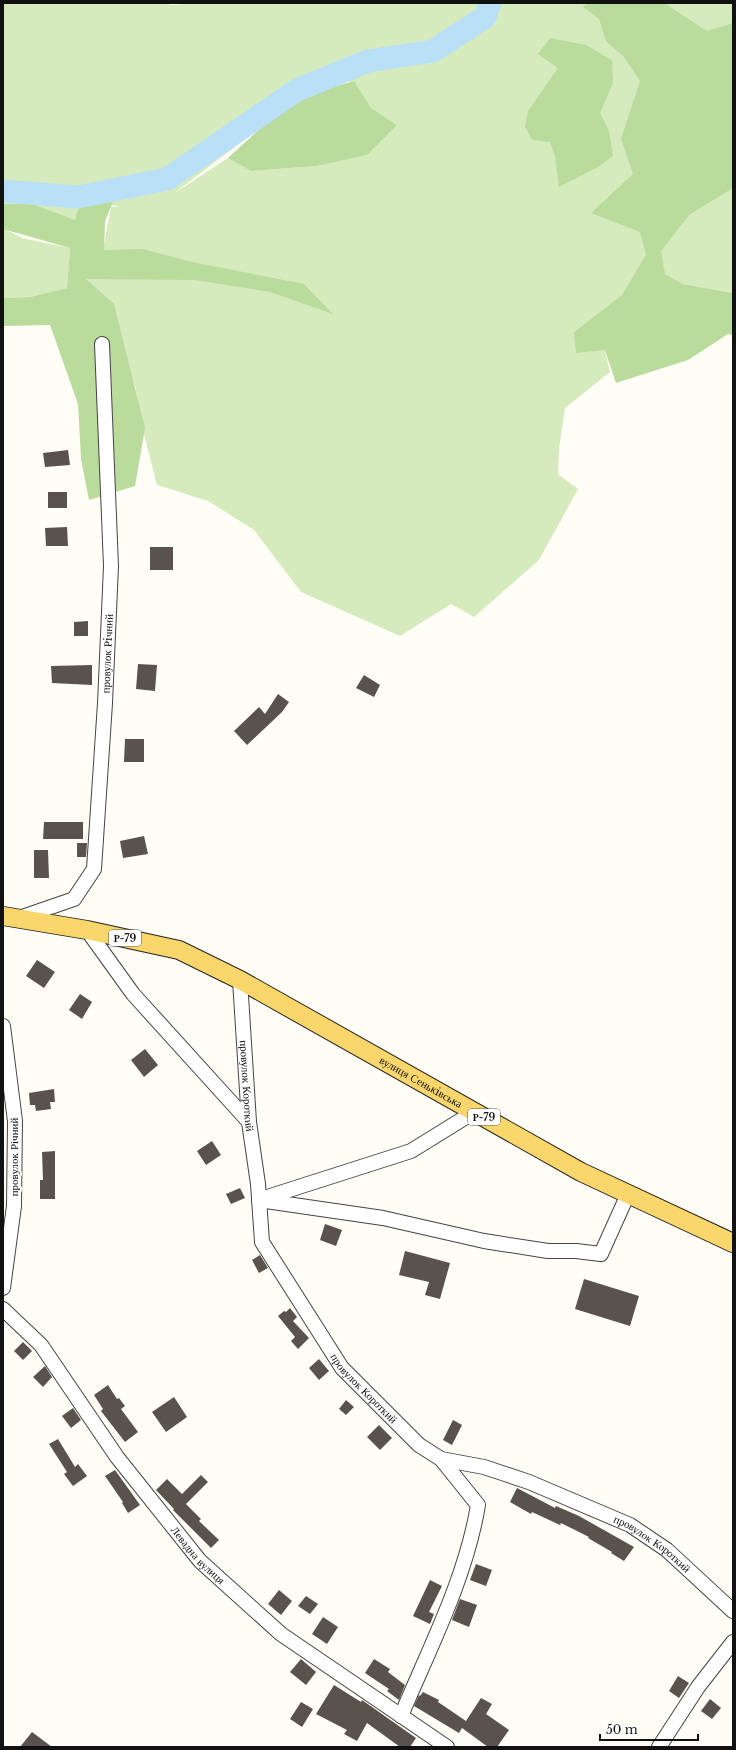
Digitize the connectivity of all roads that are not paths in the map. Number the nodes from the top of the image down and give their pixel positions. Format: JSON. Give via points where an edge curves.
{"nodes":[{"id":1,"x":102,"y":344,"type":"dead end"},
{"id":2,"x":11,"y":917,"type":"edge"},
{"id":3,"x":87,"y":930,"type":"junction"},
{"id":4,"x":240,"y":980,"type":"junction"},
{"id":5,"x":3,"y":1026,"type":"edge"},
{"id":6,"x":474,"y":1112,"type":"junction"},
{"id":7,"x":249,"y":1122,"type":"junction"},
{"id":8,"x":628,"y":1194,"type":"junction"},
{"id":9,"x":259,"y":1200,"type":"junction"},
{"id":10,"x":733,"y":1243,"type":"edge"},
{"id":11,"x":3,"y":1288,"type":"edge"},
{"id":12,"x":3,"y":1309,"type":"edge"},
{"id":13,"x":441,"y":1459,"type":"junction"},
{"id":14,"x":733,"y":1611,"type":"edge"},
{"id":15,"x":733,"y":1642,"type":"edge"},
{"id":16,"x":401,"y":1716,"type":"junction"},
{"id":17,"x":447,"y":1747,"type":"edge"},
{"id":18,"x":659,"y":1747,"type":"edge"}],
"edges":[{"from":1,"to":2,"type":"street","name":"провулок Рiчний","via":[[111,566],[94,869],[74,899]]},
{"from":2,"to":3,"type":"main road","number":"Р-79"},
{"from":3,"to":4,"type":"main road","number":"Р-79","via":[[179,950]]},
{"from":3,"to":7,"type":"street","via":[[133,994]]},
{"from":4,"to":6,"type":"main road","name":"вулиця Сенькiвська","number":"Р-79"},
{"from":4,"to":7,"type":"street","name":"провулок Короткий"},
{"from":5,"to":11,"type":"street","name":"провулок Річний","via":[[15,1129],[14,1206]]},
{"from":6,"to":8,"type":"main road","name":"вулиця Сенькiвська","number":"Р-79","via":[[581,1172]]},
{"from":6,"to":9,"type":"street","via":[[411,1151]]},
{"from":7,"to":9,"type":"street","name":"провулок Короткий"},
{"from":8,"to":9,"type":"street","via":[[601,1254],[548,1251],[484,1241],[383,1218]]},
{"from":8,"to":10,"type":"main road","name":"вулиця Сенькiвська","number":"Р-79"},
{"from":9,"to":13,"type":"street","name":"провулок Короткий","via":[[262,1242],[342,1368],[418,1445]]},
{"from":12,"to":16,"type":"street","name":"Левадна вулиця","via":[[41,1345],[117,1457],[200,1560],[281,1634]]},
{"from":13,"to":14,"type":"street","name":"провулок Короткий","via":[[484,1467],[529,1482],[630,1525],[667,1550]]},
{"from":13,"to":16,"type":"street","via":[[478,1505],[474,1532],[453,1593]]},
{"from":15,"to":18,"type":"street","via":[[698,1687]]},
{"from":16,"to":17,"type":"street","name":"Левадна вулиця"}]}
